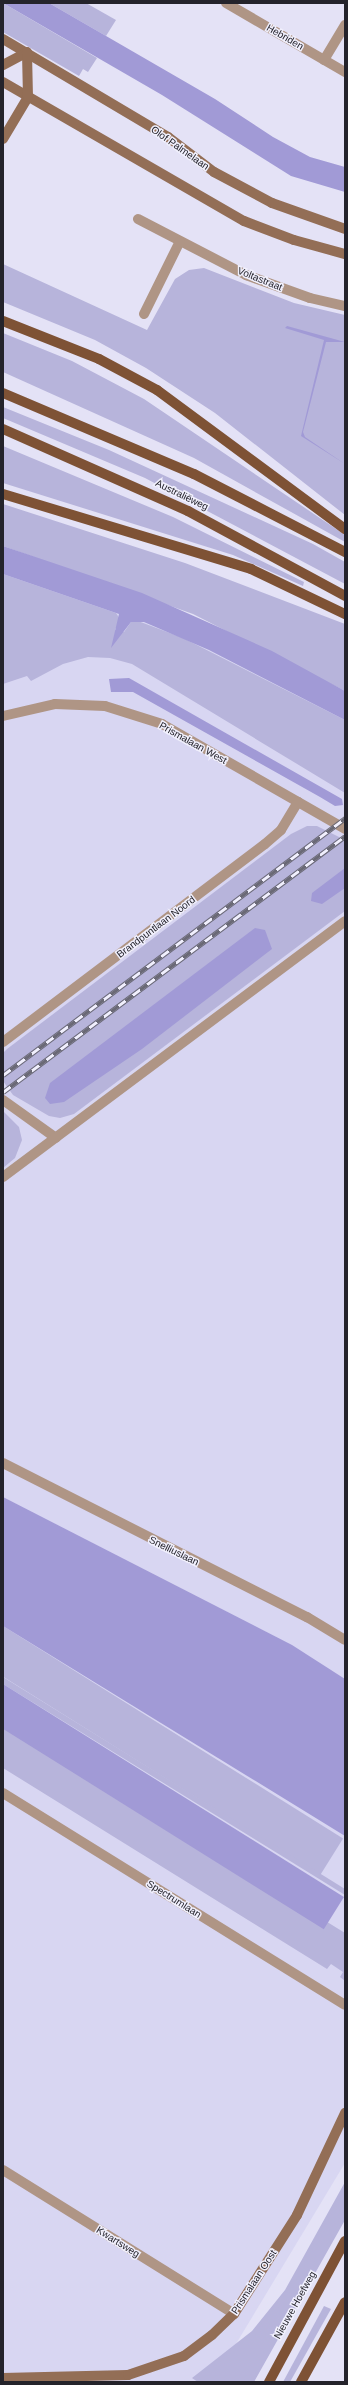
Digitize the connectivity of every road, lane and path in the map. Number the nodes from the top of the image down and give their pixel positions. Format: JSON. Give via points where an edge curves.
{"nodes":[{"id":1,"x":226,"y":3,"type":"edge"},
{"id":2,"x":345,"y":25,"type":"edge"},
{"id":3,"x":3,"y":39,"type":"edge"},
{"id":4,"x":27,"y":52,"type":"junction"},
{"id":5,"x":324,"y":60,"type":"junction"},
{"id":6,"x":3,"y":65,"type":"edge"},
{"id":7,"x":345,"y":72,"type":"edge"},
{"id":8,"x":3,"y":82,"type":"edge"},
{"id":9,"x":28,"y":97,"type":"junction"},
{"id":10,"x":3,"y":140,"type":"edge"},
{"id":11,"x":138,"y":219,"type":"dead end"},
{"id":12,"x":345,"y":229,"type":"edge"},
{"id":13,"x":180,"y":241,"type":"junction"},
{"id":14,"x":345,"y":254,"type":"edge"},
{"id":15,"x":345,"y":306,"type":"edge"},
{"id":16,"x":144,"y":314,"type":"dead end"},
{"id":17,"x":3,"y":321,"type":"edge"},
{"id":18,"x":3,"y":393,"type":"edge"},
{"id":19,"x":3,"y":429,"type":"edge"},
{"id":20,"x":3,"y":494,"type":"edge"},
{"id":21,"x":345,"y":529,"type":"edge"},
{"id":22,"x":345,"y":552,"type":"edge"},
{"id":23,"x":345,"y":596,"type":"edge"},
{"id":24,"x":345,"y":614,"type":"edge"},
{"id":25,"x":3,"y":716,"type":"edge"},
{"id":26,"x":298,"y":802,"type":"junction"},
{"id":27,"x":345,"y":829,"type":"edge"},
{"id":28,"x":345,"y":921,"type":"edge"},
{"id":29,"x":3,"y":1042,"type":"edge"},
{"id":30,"x":3,"y":1100,"type":"edge"},
{"id":31,"x":56,"y":1138,"type":"junction"},
{"id":32,"x":3,"y":1177,"type":"edge"},
{"id":33,"x":3,"y":1463,"type":"edge"},
{"id":34,"x":345,"y":1640,"type":"edge"},
{"id":35,"x":3,"y":1793,"type":"edge"},
{"id":36,"x":345,"y":2005,"type":"edge"},
{"id":37,"x":345,"y":2113,"type":"edge"},
{"id":38,"x":3,"y":2170,"type":"edge"},
{"id":39,"x":345,"y":2241,"type":"edge"},
{"id":40,"x":345,"y":2302,"type":"edge"},
{"id":41,"x":234,"y":2314,"type":"junction"},
{"id":42,"x":3,"y":2378,"type":"edge"},
{"id":43,"x":269,"y":2382,"type":"edge"},
{"id":44,"x":301,"y":2382,"type":"edge"}],
"edges":[{"from":1,"to":5,"type":"street","name":"Hebriden"},
{"from":2,"to":5,"type":"street"},
{"from":3,"to":4,"type":"street","name":"Olof Palmelaan"},
{"from":4,"to":6,"type":"street"},
{"from":4,"to":9,"type":"street"},
{"from":4,"to":12,"type":"street","name":"Olof Palmelaan","via":[[168,137],[214,172],[272,203]]},
{"from":5,"to":7,"type":"street","name":"Hebriden"},
{"from":8,"to":9,"type":"street"},
{"from":9,"to":10,"type":"street"},
{"from":9,"to":14,"type":"street","via":[[244,221]]},
{"from":11,"to":13,"type":"street","name":"Voltastraat"},
{"from":13,"to":15,"type":"street","name":"Voltastraat","via":[[246,275],[310,298]]},
{"from":13,"to":16,"type":"street"},
{"from":17,"to":21,"type":"main road","via":[[99,359],[157,390]]},
{"from":18,"to":22,"type":"main road","via":[[194,474]]},
{"from":19,"to":23,"type":"main road","name":"Australiëweg","via":[[188,511]]},
{"from":20,"to":24,"type":"main road","via":[[251,569]]},
{"from":25,"to":26,"type":"street","name":"Prismalaan West","via":[[55,704],[105,706],[162,724]]},
{"from":26,"to":27,"type":"street","name":"Prismalaan West"},
{"from":26,"to":29,"type":"street","name":"Brandpuntlaan Noord","via":[[281,830],[265,844]]},
{"from":28,"to":31,"type":"street"},
{"from":30,"to":31,"type":"street"},
{"from":31,"to":32,"type":"street"},
{"from":33,"to":34,"type":"street","name":"Snelliuslaan","via":[[307,1617]]},
{"from":35,"to":36,"type":"street","name":"Spectrumlaan"},
{"from":37,"to":41,"type":"street","name":"Prismalaan Oost","via":[[297,2215]]},
{"from":38,"to":41,"type":"street","name":"Kwartsweg"},
{"from":39,"to":43,"type":"main road","name":"Nieuwe Hoefweg"},
{"from":40,"to":44,"type":"main road"},
{"from":41,"to":42,"type":"street","name":"Prismalaan Oost","via":[[184,2356],[128,2375]]}]}
